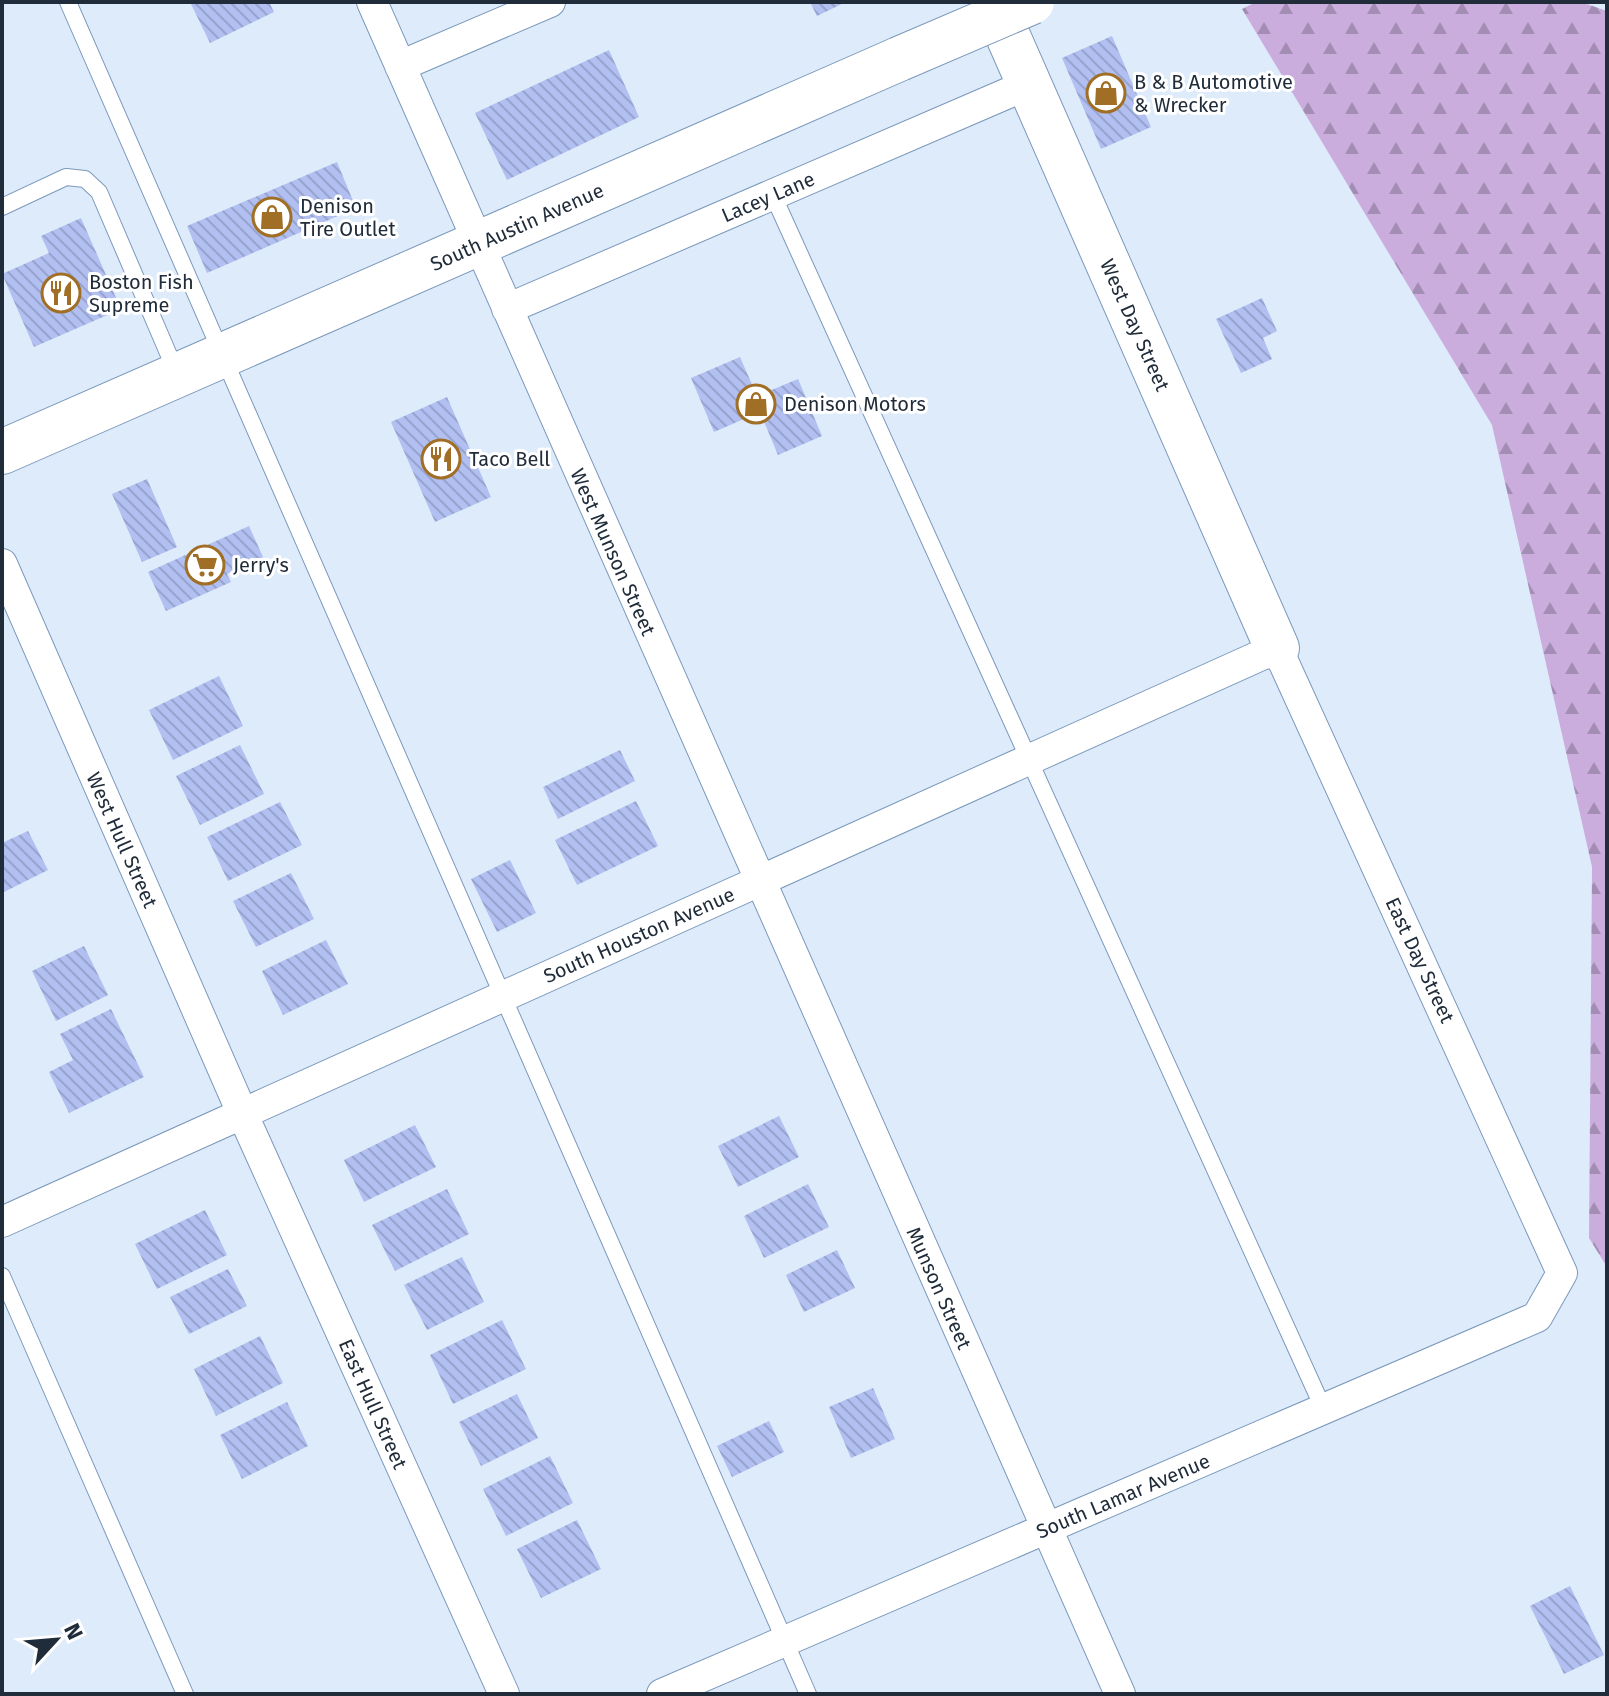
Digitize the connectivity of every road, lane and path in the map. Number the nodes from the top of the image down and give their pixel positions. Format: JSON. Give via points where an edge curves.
{"nodes":[{"id":1,"x":68,"y":2,"type":"edge"},
{"id":2,"x":372,"y":2,"type":"edge"},
{"id":3,"x":550,"y":2,"type":"edge"},
{"id":4,"x":993,"y":2,"type":"edge"},
{"id":5,"x":1032,"y":2,"type":"edge"},
{"id":6,"x":400,"y":66,"type":"junction"},
{"id":7,"x":1029,"y":84,"type":"junction"},
{"id":8,"x":773,"y":195,"type":"junction"},
{"id":9,"x":2,"y":207,"type":"edge"},
{"id":10,"x":478,"y":243,"type":"junction"},
{"id":11,"x":507,"y":309,"type":"junction"},
{"id":12,"x":223,"y":356,"type":"junction"},
{"id":13,"x":177,"y":376,"type":"junction"},
{"id":14,"x":2,"y":452,"type":"edge"},
{"id":15,"x":2,"y":564,"type":"edge"},
{"id":16,"x":1277,"y":648,"type":"junction"},
{"id":17,"x":1029,"y":760,"type":"junction"},
{"id":18,"x":758,"y":882,"type":"junction"},
{"id":19,"x":503,"y":997,"type":"junction"},
{"id":20,"x":243,"y":1115,"type":"junction"},
{"id":21,"x":2,"y":1222,"type":"edge"},
{"id":22,"x":1562,"y":1273,"type":"joint"},
{"id":23,"x":2,"y":1276,"type":"edge"},
{"id":24,"x":1324,"y":1410,"type":"junction"},
{"id":25,"x":1047,"y":1530,"type":"junction"},
{"id":26,"x":785,"y":1641,"type":"junction"},
{"id":27,"x":185,"y":1694,"type":"edge"},
{"id":28,"x":504,"y":1694,"type":"edge"},
{"id":29,"x":662,"y":1694,"type":"edge"},
{"id":30,"x":808,"y":1694,"type":"edge"},
{"id":31,"x":1120,"y":1694,"type":"edge"}],
"edges":[{"from":1,"to":12,"type":"lane"},
{"from":2,"to":6,"type":"street","name":"West Munson Street"},
{"from":3,"to":6,"type":"street"},
{"from":4,"to":7,"type":"main road","name":"West Day Street"},
{"from":5,"to":10,"type":"main road","name":"South Austin Avenue","bridge":true},
{"from":6,"to":10,"type":"street","name":"West Munson Street"},
{"from":7,"to":8,"type":"street","name":"Lacey Lane"},
{"from":7,"to":16,"type":"main road","name":"West Day Street"},
{"from":8,"to":11,"type":"street","name":"Lacey Lane"},
{"from":8,"to":17,"type":"lane"},
{"from":9,"to":13,"type":"lane","via":[[66,177],[85,179],[99,192]]},
{"from":10,"to":11,"type":"street","name":"West Munson Street"},
{"from":10,"to":12,"type":"main road","name":"South Austin Avenue"},
{"from":11,"to":18,"type":"street","name":"West Munson Street"},
{"from":12,"to":13,"type":"main road","name":"South Austin Avenue"},
{"from":12,"to":19,"type":"lane"},
{"from":13,"to":14,"type":"main road","name":"South Austin Avenue"},
{"from":15,"to":20,"type":"street","name":"West Hull Street"},
{"from":16,"to":17,"type":"street","name":"South Houston Avenue"},
{"from":16,"to":22,"type":"street","name":"East Day Street"},
{"from":17,"to":18,"type":"street","name":"South Houston Avenue"},
{"from":17,"to":24,"type":"lane"},
{"from":18,"to":19,"type":"street","name":"South Houston Avenue"},
{"from":18,"to":25,"type":"street","name":"Munson Street"},
{"from":19,"to":20,"type":"street","name":"South Houston Avenue"},
{"from":19,"to":26,"type":"lane"},
{"from":20,"to":21,"type":"street","name":"South Houston Avenue"},
{"from":20,"to":28,"type":"street","name":"East Hull Street"},
{"from":22,"to":24,"type":"street","name":"South Lamar Avenue","via":[[1537,1317]]},
{"from":23,"to":27,"type":"lane"},
{"from":24,"to":25,"type":"street","name":"South Lamar Avenue"},
{"from":25,"to":26,"type":"street","name":"South Lamar Avenue"},
{"from":25,"to":31,"type":"street","name":"Munson Street"},
{"from":26,"to":29,"type":"street","name":"South Lamar Avenue"},
{"from":26,"to":30,"type":"lane"}]}
